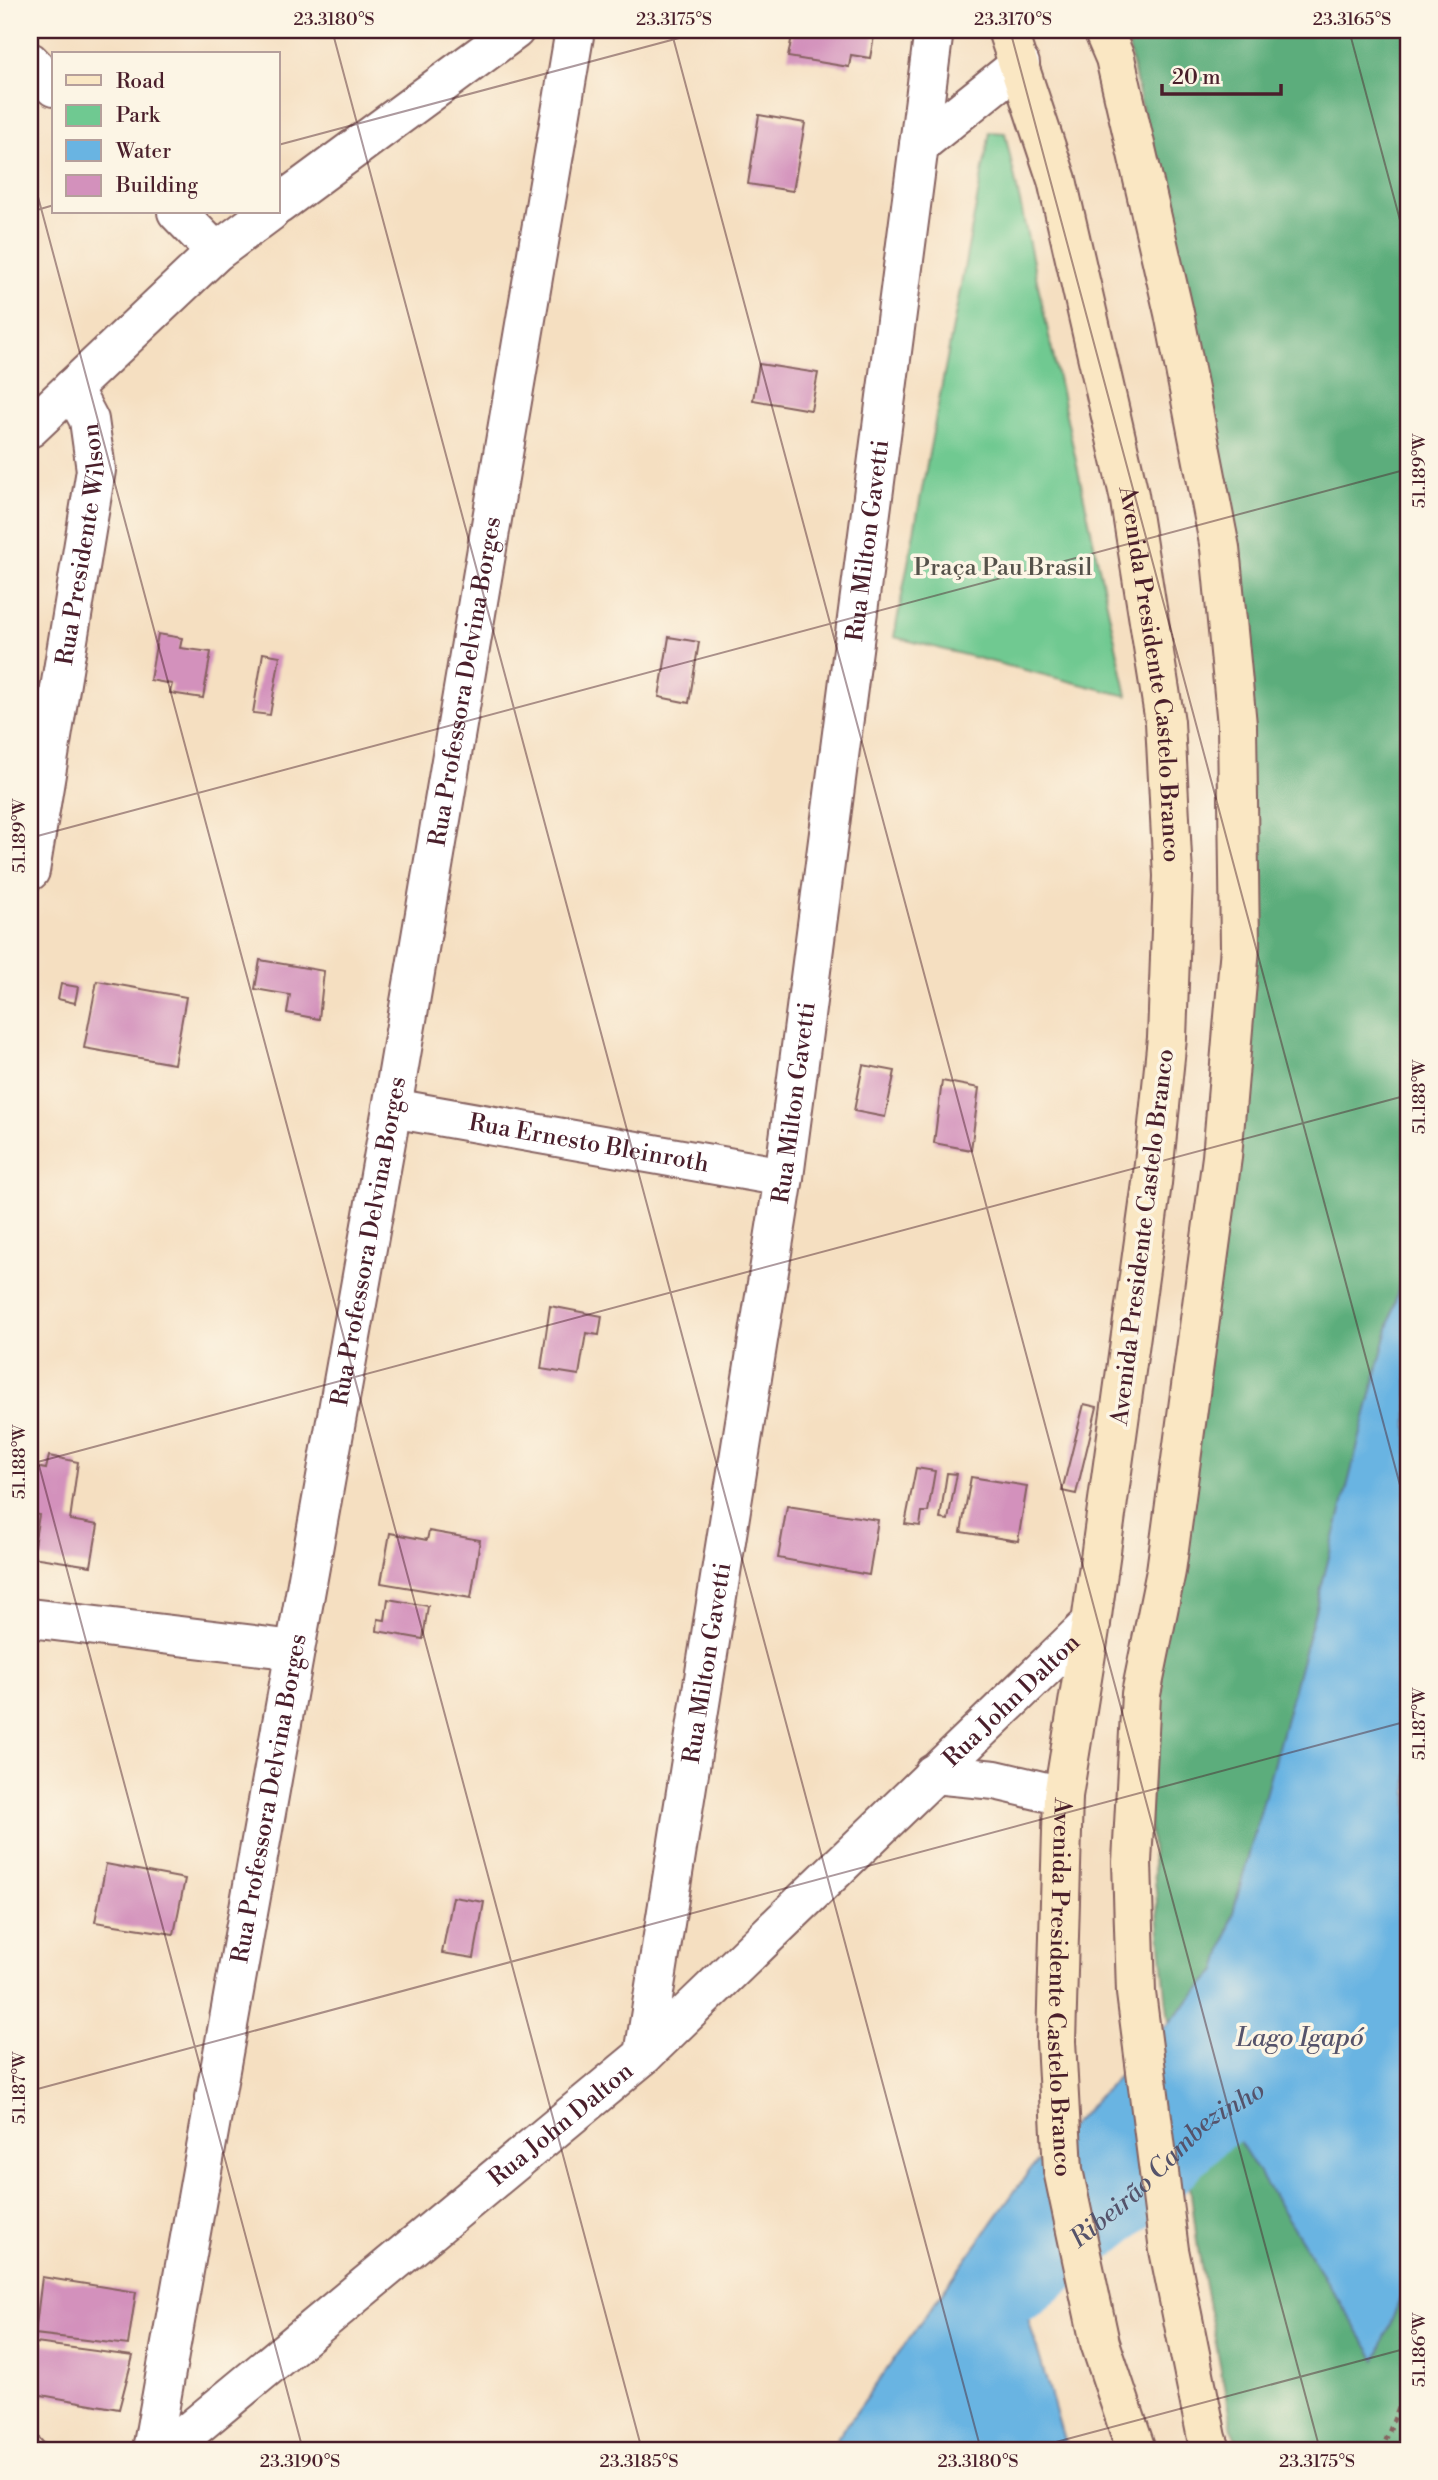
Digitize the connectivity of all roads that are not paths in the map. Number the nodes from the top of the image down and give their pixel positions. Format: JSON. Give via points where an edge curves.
{"nodes":[{"id":1,"x":515,"y":30,"type":"edge"},
{"id":2,"x":575,"y":30,"type":"edge"},
{"id":3,"x":934,"y":30,"type":"edge"},
{"id":4,"x":1104,"y":30,"type":"edge"},
{"id":5,"x":1014,"y":47,"type":"edge"},
{"id":6,"x":30,"y":62,"type":"edge"},
{"id":7,"x":52,"y":85,"type":"edge"},
{"id":8,"x":919,"y":145,"type":"junction"},
{"id":9,"x":280,"y":204,"type":"edge"},
{"id":10,"x":179,"y":214,"type":"edge"},
{"id":11,"x":267,"y":214,"type":"edge"},
{"id":12,"x":216,"y":251,"type":"junction"},
{"id":13,"x":72,"y":388,"type":"junction"},
{"id":14,"x":30,"y":428,"type":"edge"},
{"id":15,"x":30,"y":871,"type":"edge"},
{"id":16,"x":392,"y":1108,"type":"junction"},
{"id":17,"x":784,"y":1177,"type":"junction"},
{"id":18,"x":30,"y":1618,"type":"edge"},
{"id":19,"x":1091,"y":1623,"type":"junction"},
{"id":20,"x":295,"y":1650,"type":"junction"},
{"id":21,"x":933,"y":1774,"type":"junction"},
{"id":22,"x":1063,"y":1796,"type":"junction"},
{"id":23,"x":644,"y":2055,"type":"junction"},
{"id":24,"x":152,"y":2450,"type":"edge"},
{"id":25,"x":167,"y":2450,"type":"edge"},
{"id":26,"x":1136,"y":2450,"type":"edge"},
{"id":27,"x":1211,"y":2450,"type":"edge"}],
"edges":[{"from":1,"to":9,"type":"street"},
{"from":2,"to":16,"type":"street","name":"Rua Professora Delvina Borges"},
{"from":3,"to":8,"type":"street","name":"Rua Milton Gavetti"},
{"from":4,"to":27,"type":"main road","via":[[1115,58],[1174,313],[1217,534],[1237,725],[1240,947],[1220,1171],[1166,1571],[1141,1693],[1132,1862],[1136,1993],[1169,2250]]},
{"from":5,"to":8,"type":"street"},
{"from":5,"to":19,"type":"main road","name":"Avenida Presidente Castelo Branco","via":[[1057,180],[1129,495],[1165,722],[1172,862],[1167,1038],[1153,1183]]},
{"from":6,"to":7,"type":"street"},
{"from":8,"to":17,"type":"street","name":"Rua Milton Gavetti"},
{"from":10,"to":12,"type":"street"},
{"from":11,"to":12,"type":"street"},
{"from":12,"to":13,"type":"street"},
{"from":13,"to":14,"type":"street"},
{"from":13,"to":15,"type":"street","name":"Rua Presidente Wilson","via":[[89,420],[96,470]]},
{"from":16,"to":17,"type":"street","name":"Rua Ernesto Bleinroth"},
{"from":16,"to":20,"type":"street","name":"Rua Professora Delvina Borges"},
{"from":17,"to":23,"type":"street","name":"Rua Milton Gavetti"},
{"from":18,"to":20,"type":"street"},
{"from":19,"to":21,"type":"street","name":"Rua John Dalton"},
{"from":19,"to":22,"type":"main road","name":"Avenida Presidente Castelo Branco"},
{"from":20,"to":24,"type":"street","name":"Rua Professora Delvina Borges"},
{"from":21,"to":22,"type":"street","name":"Rua John Dalton","via":[[995,1780]]},
{"from":21,"to":23,"type":"street","name":"Rua John Dalton"},
{"from":22,"to":26,"type":"main road","name":"Avenida Presidente Castelo Branco","via":[[1056,2041],[1063,2170],[1100,2343]]},
{"from":23,"to":25,"type":"street","name":"Rua John Dalton"}]}
